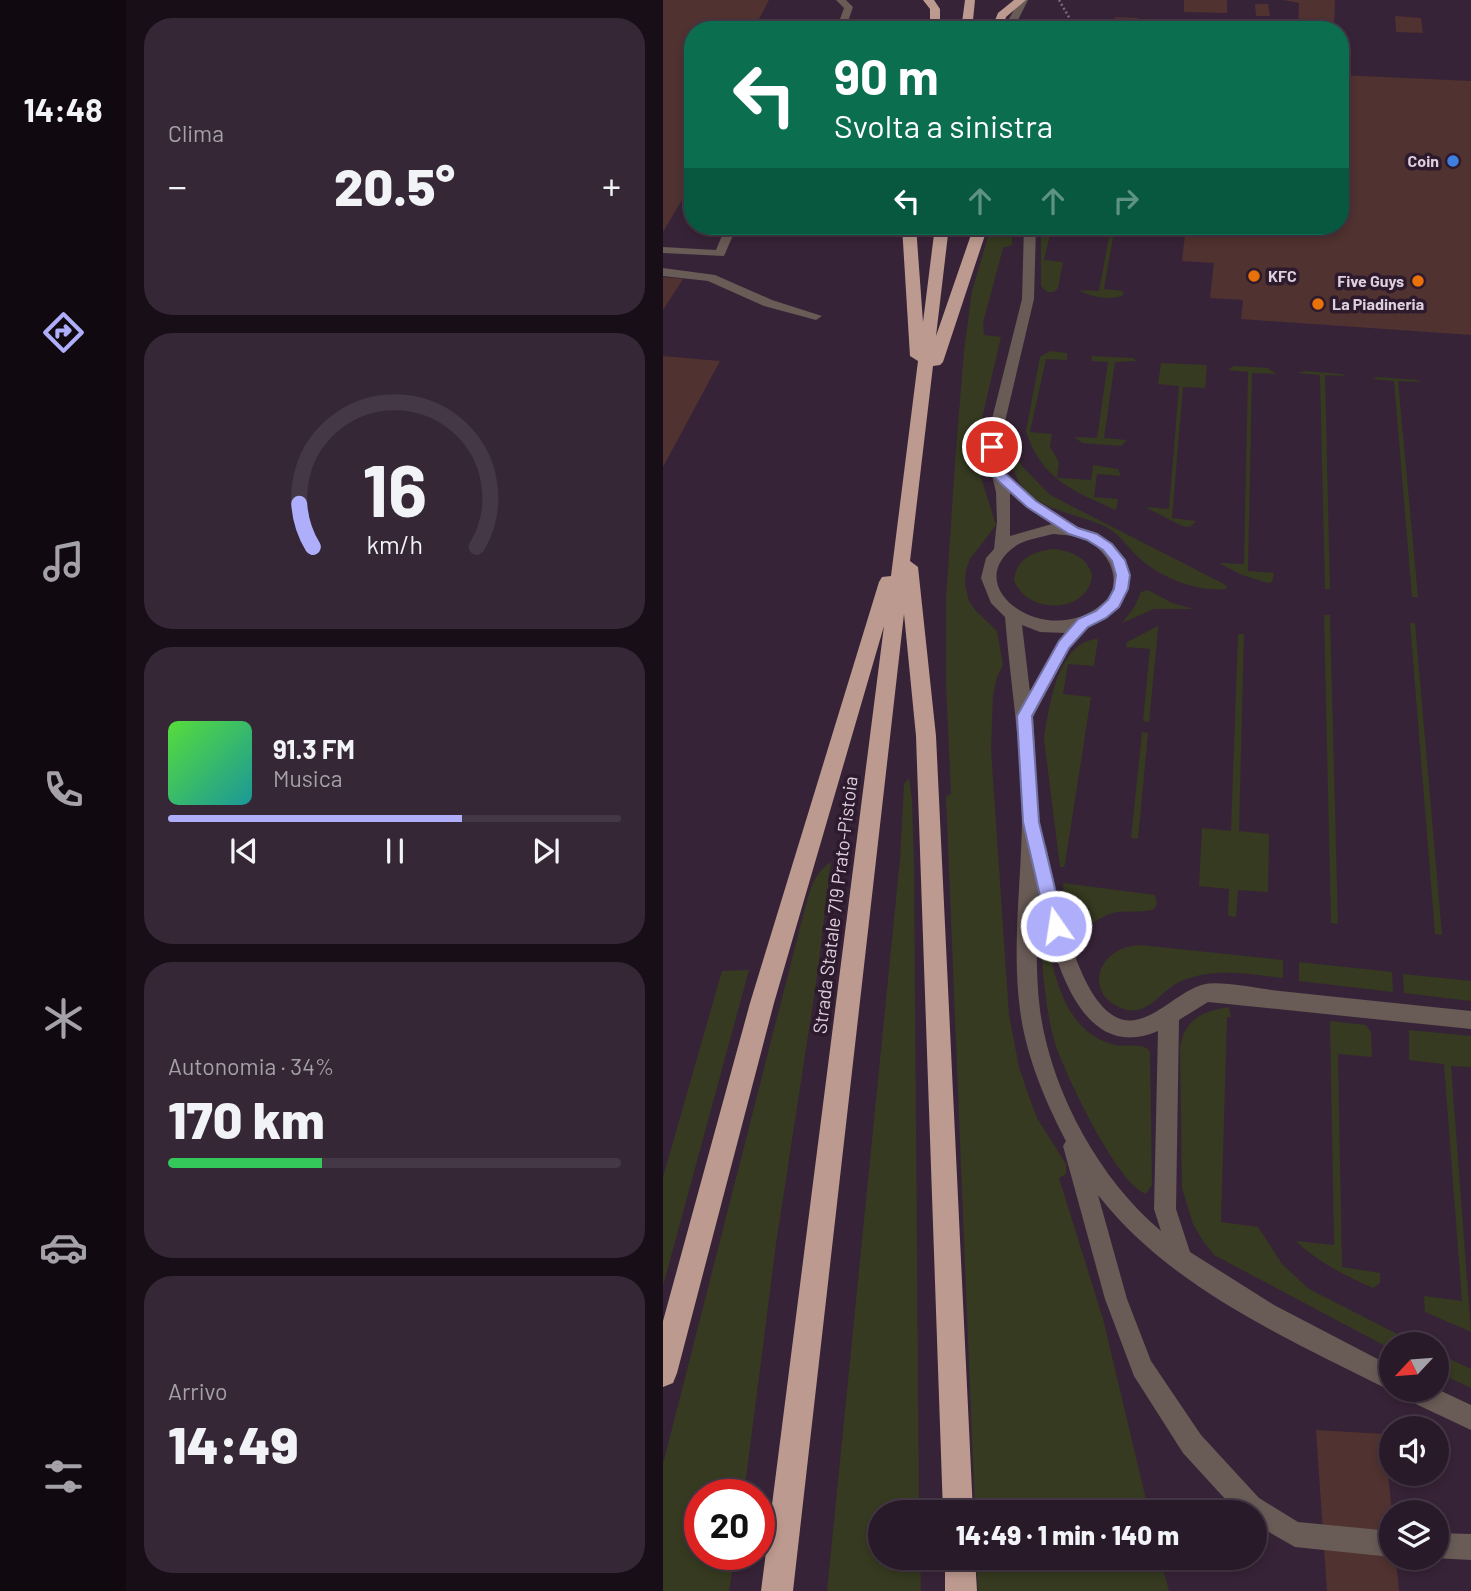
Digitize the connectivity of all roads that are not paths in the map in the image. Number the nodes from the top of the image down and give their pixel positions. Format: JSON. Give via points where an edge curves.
{"nodes":[{"id":1,"x":840,"y":0,"type":"edge"},
{"id":2,"x":928,"y":0,"type":"edge"},
{"id":3,"x":970,"y":0,"type":"edge"},
{"id":4,"x":1023,"y":0,"type":"edge"},
{"id":5,"x":844,"y":21,"type":"edge"},
{"id":6,"x":935,"y":21,"type":"edge"},
{"id":7,"x":967,"y":21,"type":"edge"},
{"id":8,"x":998,"y":21,"type":"edge"},
{"id":9,"x":1012,"y":21,"type":"edge"},
{"id":10,"x":727,"y":235,"type":"edge"},
{"id":11,"x":910,"y":235,"type":"edge"},
{"id":12,"x":941,"y":235,"type":"edge"},
{"id":13,"x":978,"y":235,"type":"edge"},
{"id":14,"x":1030,"y":235,"type":"edge"},
{"id":15,"x":663,"y":250,"type":"edge"},
{"id":16,"x":663,"y":272,"type":"edge"},
{"id":17,"x":816,"y":316,"type":"dead end"},
{"id":18,"x":921,"y":401,"type":"junction"},
{"id":19,"x":1000,"y":475,"type":"junction"},
{"id":20,"x":905,"y":527,"type":"junction"},
{"id":21,"x":1073,"y":531,"type":"junction"},
{"id":22,"x":1001,"y":548,"type":"junction"},
{"id":23,"x":1013,"y":617,"type":"junction"},
{"id":24,"x":1083,"y":623,"type":"junction"},
{"id":25,"x":1025,"y":716,"type":"junction"},
{"id":26,"x":1031,"y":822,"type":"junction"},
{"id":27,"x":1171,"y":1014,"type":"junction"},
{"id":28,"x":1471,"y":1020,"type":"edge"},
{"id":29,"x":1068,"y":1122,"type":"junction"},
{"id":30,"x":1181,"y":1259,"type":"junction"},
{"id":31,"x":663,"y":1373,"type":"edge"},
{"id":32,"x":1379,"y":1373,"type":"edge"},
{"id":33,"x":1437,"y":1402,"type":"edge"},
{"id":34,"x":1471,"y":1418,"type":"edge"},
{"id":35,"x":958,"y":1500,"type":"edge"},
{"id":36,"x":1379,"y":1543,"type":"edge"},
{"id":37,"x":1449,"y":1546,"type":"edge"},
{"id":38,"x":1471,"y":1547,"type":"edge"},
{"id":39,"x":960,"y":1570,"type":"edge"},
{"id":40,"x":777,"y":1591,"type":"edge"},
{"id":41,"x":961,"y":1591,"type":"edge"}],
"edges":[{"from":1,"to":5,"type":"street","via":[[849,7]]},
{"from":2,"to":6,"type":"highway","via":[[935,9]]},
{"from":3,"to":7,"type":"highway"},
{"from":4,"to":8,"type":"highway","via":[[1006,9]]},
{"from":4,"to":9,"type":"street"},
{"from":10,"to":15,"type":"street","via":[[720,254]]},
{"from":11,"to":18,"type":"highway"},
{"from":12,"to":18,"type":"highway","name":"Strada Statale 719 Prato-Pistoia"},
{"from":13,"to":18,"type":"highway"},
{"from":14,"to":19,"type":"street","via":[[1028,299],[992,447]]},
{"from":16,"to":17,"type":"street","via":[[711,278],[768,303]]},
{"from":18,"to":20,"type":"highway","name":"Strada Statale 719 Prato-Pistoia"},
{"from":19,"to":21,"type":"street","via":[[1031,504]]},
{"from":19,"to":22,"type":"street","via":[[1006,522]]},
{"from":20,"to":31,"type":"highway","via":[[762,1003]]},
{"from":20,"to":35,"type":"highway","via":[[926,736]]},
{"from":20,"to":40,"type":"highway","name":"Strada Statale 719 Prato-Pistoia"},
{"from":21,"to":22,"type":"street","via":[[1033,532]]},
{"from":21,"to":24,"type":"street","via":[[1107,547],[1123,575],[1114,603]]},
{"from":22,"to":23,"type":"street","via":[[987,576],[989,592]]},
{"from":23,"to":24,"type":"street","via":[[1045,626]]},
{"from":23,"to":25,"type":"street"},
{"from":24,"to":25,"type":"street","via":[[1064,644]]},
{"from":25,"to":26,"type":"street"},
{"from":26,"to":27,"type":"street","via":[[1056,926],[1087,1002],[1118,1029],[1139,1028]]},
{"from":26,"to":29,"type":"street","via":[[1026,981],[1042,1064]]},
{"from":27,"to":28,"type":"street","via":[[1205,993]]},
{"from":27,"to":30,"type":"street","via":[[1165,1209]]},
{"from":29,"to":30,"type":"street","via":[[1116,1198],[1146,1233]]},
{"from":29,"to":36,"type":"street","via":[[1108,1274],[1133,1345],[1142,1368],[1192,1444],[1250,1507],[1295,1534]]},
{"from":30,"to":32,"type":"street","via":[[1243,1302]]},
{"from":33,"to":34,"type":"street"},
{"from":37,"to":38,"type":"street"},
{"from":39,"to":41,"type":"highway"}]}
